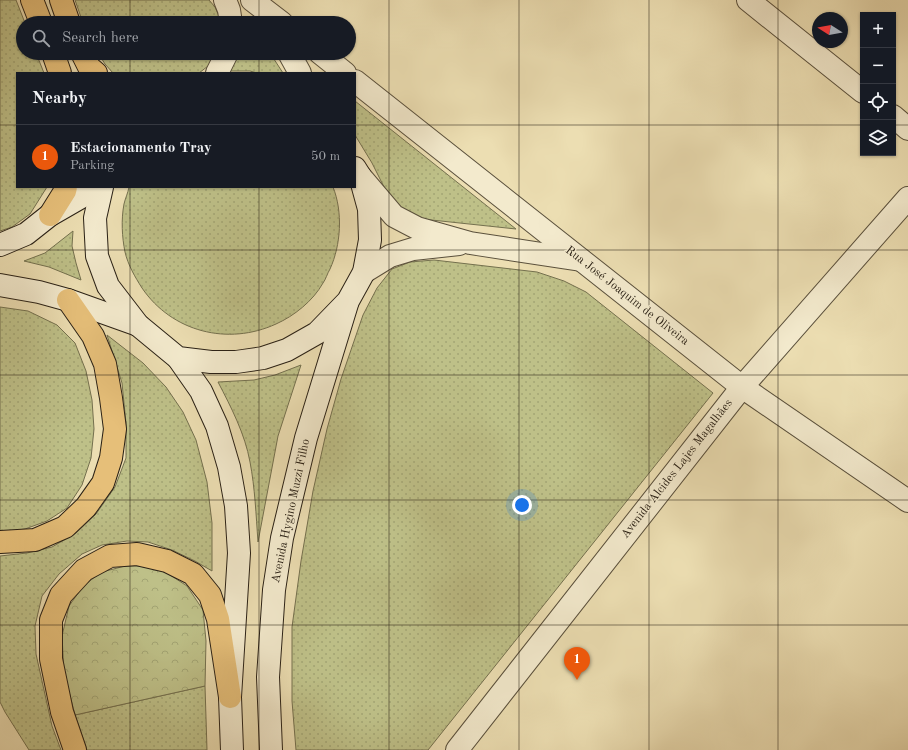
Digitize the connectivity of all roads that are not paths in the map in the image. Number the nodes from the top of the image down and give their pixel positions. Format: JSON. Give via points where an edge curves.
{"nodes":[{"id":1,"x":32,"y":0,"type":"edge"},
{"id":2,"x":61,"y":0,"type":"edge"},
{"id":3,"x":225,"y":0,"type":"edge"},
{"id":4,"x":748,"y":0,"type":"edge"},
{"id":5,"x":38,"y":16,"type":"edge"},
{"id":6,"x":67,"y":16,"type":"edge"},
{"id":7,"x":230,"y":16,"type":"edge"},
{"id":8,"x":55,"y":60,"type":"edge"},
{"id":9,"x":86,"y":60,"type":"edge"},
{"id":10,"x":224,"y":60,"type":"edge"},
{"id":11,"x":293,"y":60,"type":"edge"},
{"id":12,"x":329,"y":60,"type":"edge"},
{"id":13,"x":60,"y":72,"type":"edge"},
{"id":14,"x":95,"y":72,"type":"edge"},
{"id":15,"x":218,"y":72,"type":"edge"},
{"id":16,"x":299,"y":72,"type":"edge"},
{"id":17,"x":344,"y":72,"type":"edge"},
{"id":18,"x":356,"y":82,"type":"edge"},
{"id":19,"x":860,"y":90,"type":"edge"},
{"id":20,"x":896,"y":118,"type":"edge"},
{"id":21,"x":908,"y":128,"type":"edge"},
{"id":22,"x":357,"y":172,"type":"edge"},
{"id":23,"x":66,"y":188,"type":"edge"},
{"id":24,"x":91,"y":188,"type":"edge"},
{"id":25,"x":102,"y":188,"type":"edge"},
{"id":26,"x":908,"y":198,"type":"edge"},
{"id":27,"x":50,"y":215,"type":"junction"},
{"id":28,"x":470,"y":243,"type":"junction"},
{"id":29,"x":0,"y":245,"type":"edge"},
{"id":30,"x":582,"y":261,"type":"junction"},
{"id":31,"x":364,"y":272,"type":"junction"},
{"id":32,"x":0,"y":286,"type":"edge"},
{"id":33,"x":68,"y":300,"type":"junction"},
{"id":34,"x":348,"y":301,"type":"junction"},
{"id":35,"x":138,"y":325,"type":"junction"},
{"id":36,"x":178,"y":358,"type":"junction"},
{"id":37,"x":742,"y":387,"type":"junction"},
{"id":38,"x":908,"y":501,"type":"edge"},
{"id":39,"x":0,"y":542,"type":"edge"},
{"id":40,"x":230,"y":697,"type":"junction"},
{"id":41,"x":75,"y":750,"type":"edge"},
{"id":42,"x":232,"y":750,"type":"edge"},
{"id":43,"x":271,"y":750,"type":"edge"},
{"id":44,"x":457,"y":750,"type":"edge"}],
"edges":[{"from":1,"to":5,"type":"highway"},
{"from":2,"to":6,"type":"highway"},
{"from":3,"to":7,"type":"street"},
{"from":4,"to":19,"type":"street"},
{"from":8,"to":13,"type":"highway"},
{"from":9,"to":14,"type":"highway"},
{"from":10,"to":15,"type":"street"},
{"from":11,"to":16,"type":"street"},
{"from":12,"to":17,"type":"street"},
{"from":18,"to":30,"type":"street","name":"Rua José Joaquim de Oliveira"},
{"from":20,"to":21,"type":"street"},
{"from":22,"to":28,"type":"street","via":[[394,216],[417,228]]},
{"from":22,"to":31,"type":"street","via":[[369,209],[370,240]]},
{"from":23,"to":27,"type":"highway"},
{"from":24,"to":27,"type":"street","via":[[83,196]]},
{"from":25,"to":35,"type":"street","via":[[95,218],[97,256],[108,286]]},
{"from":26,"to":37,"type":"street","name":"Avenida Alcides Lajes Magalhães"},
{"from":27,"to":29,"type":"street","via":[[26,234]]},
{"from":28,"to":30,"type":"street"},
{"from":28,"to":31,"type":"street","via":[[413,249],[390,256]]},
{"from":30,"to":37,"type":"street","name":"Rua José Joaquim de Oliveira"},
{"from":31,"to":34,"type":"street"},
{"from":32,"to":33,"type":"street"},
{"from":33,"to":35,"type":"street"},
{"from":33,"to":39,"type":"highway","via":[[93,336],[104,364],[114,429],[111,458],[103,483],[86,507],[65,527],[35,540]]},
{"from":34,"to":36,"type":"street","via":[[317,333],[287,350],[263,358],[236,362]]},
{"from":34,"to":43,"type":"street","name":"Avenida Hygino Muzzi Filho","via":[[306,438],[282,538],[274,590],[268,677]]},
{"from":35,"to":36,"type":"street"},
{"from":36,"to":40,"type":"street","via":[[201,391],[217,426],[229,467],[236,506],[239,553]]},
{"from":37,"to":38,"type":"street","name":"Rua José Joaquim de Oliveira"},
{"from":37,"to":44,"type":"street","name":"Avenida Alcides Lajes Magalhães"},
{"from":40,"to":41,"type":"highway","via":[[218,619],[210,595],[192,574],[167,561],[137,554],[110,556],[84,570],[61,595],[51,620],[51,659],[62,712]]},
{"from":40,"to":42,"type":"street"}]}
